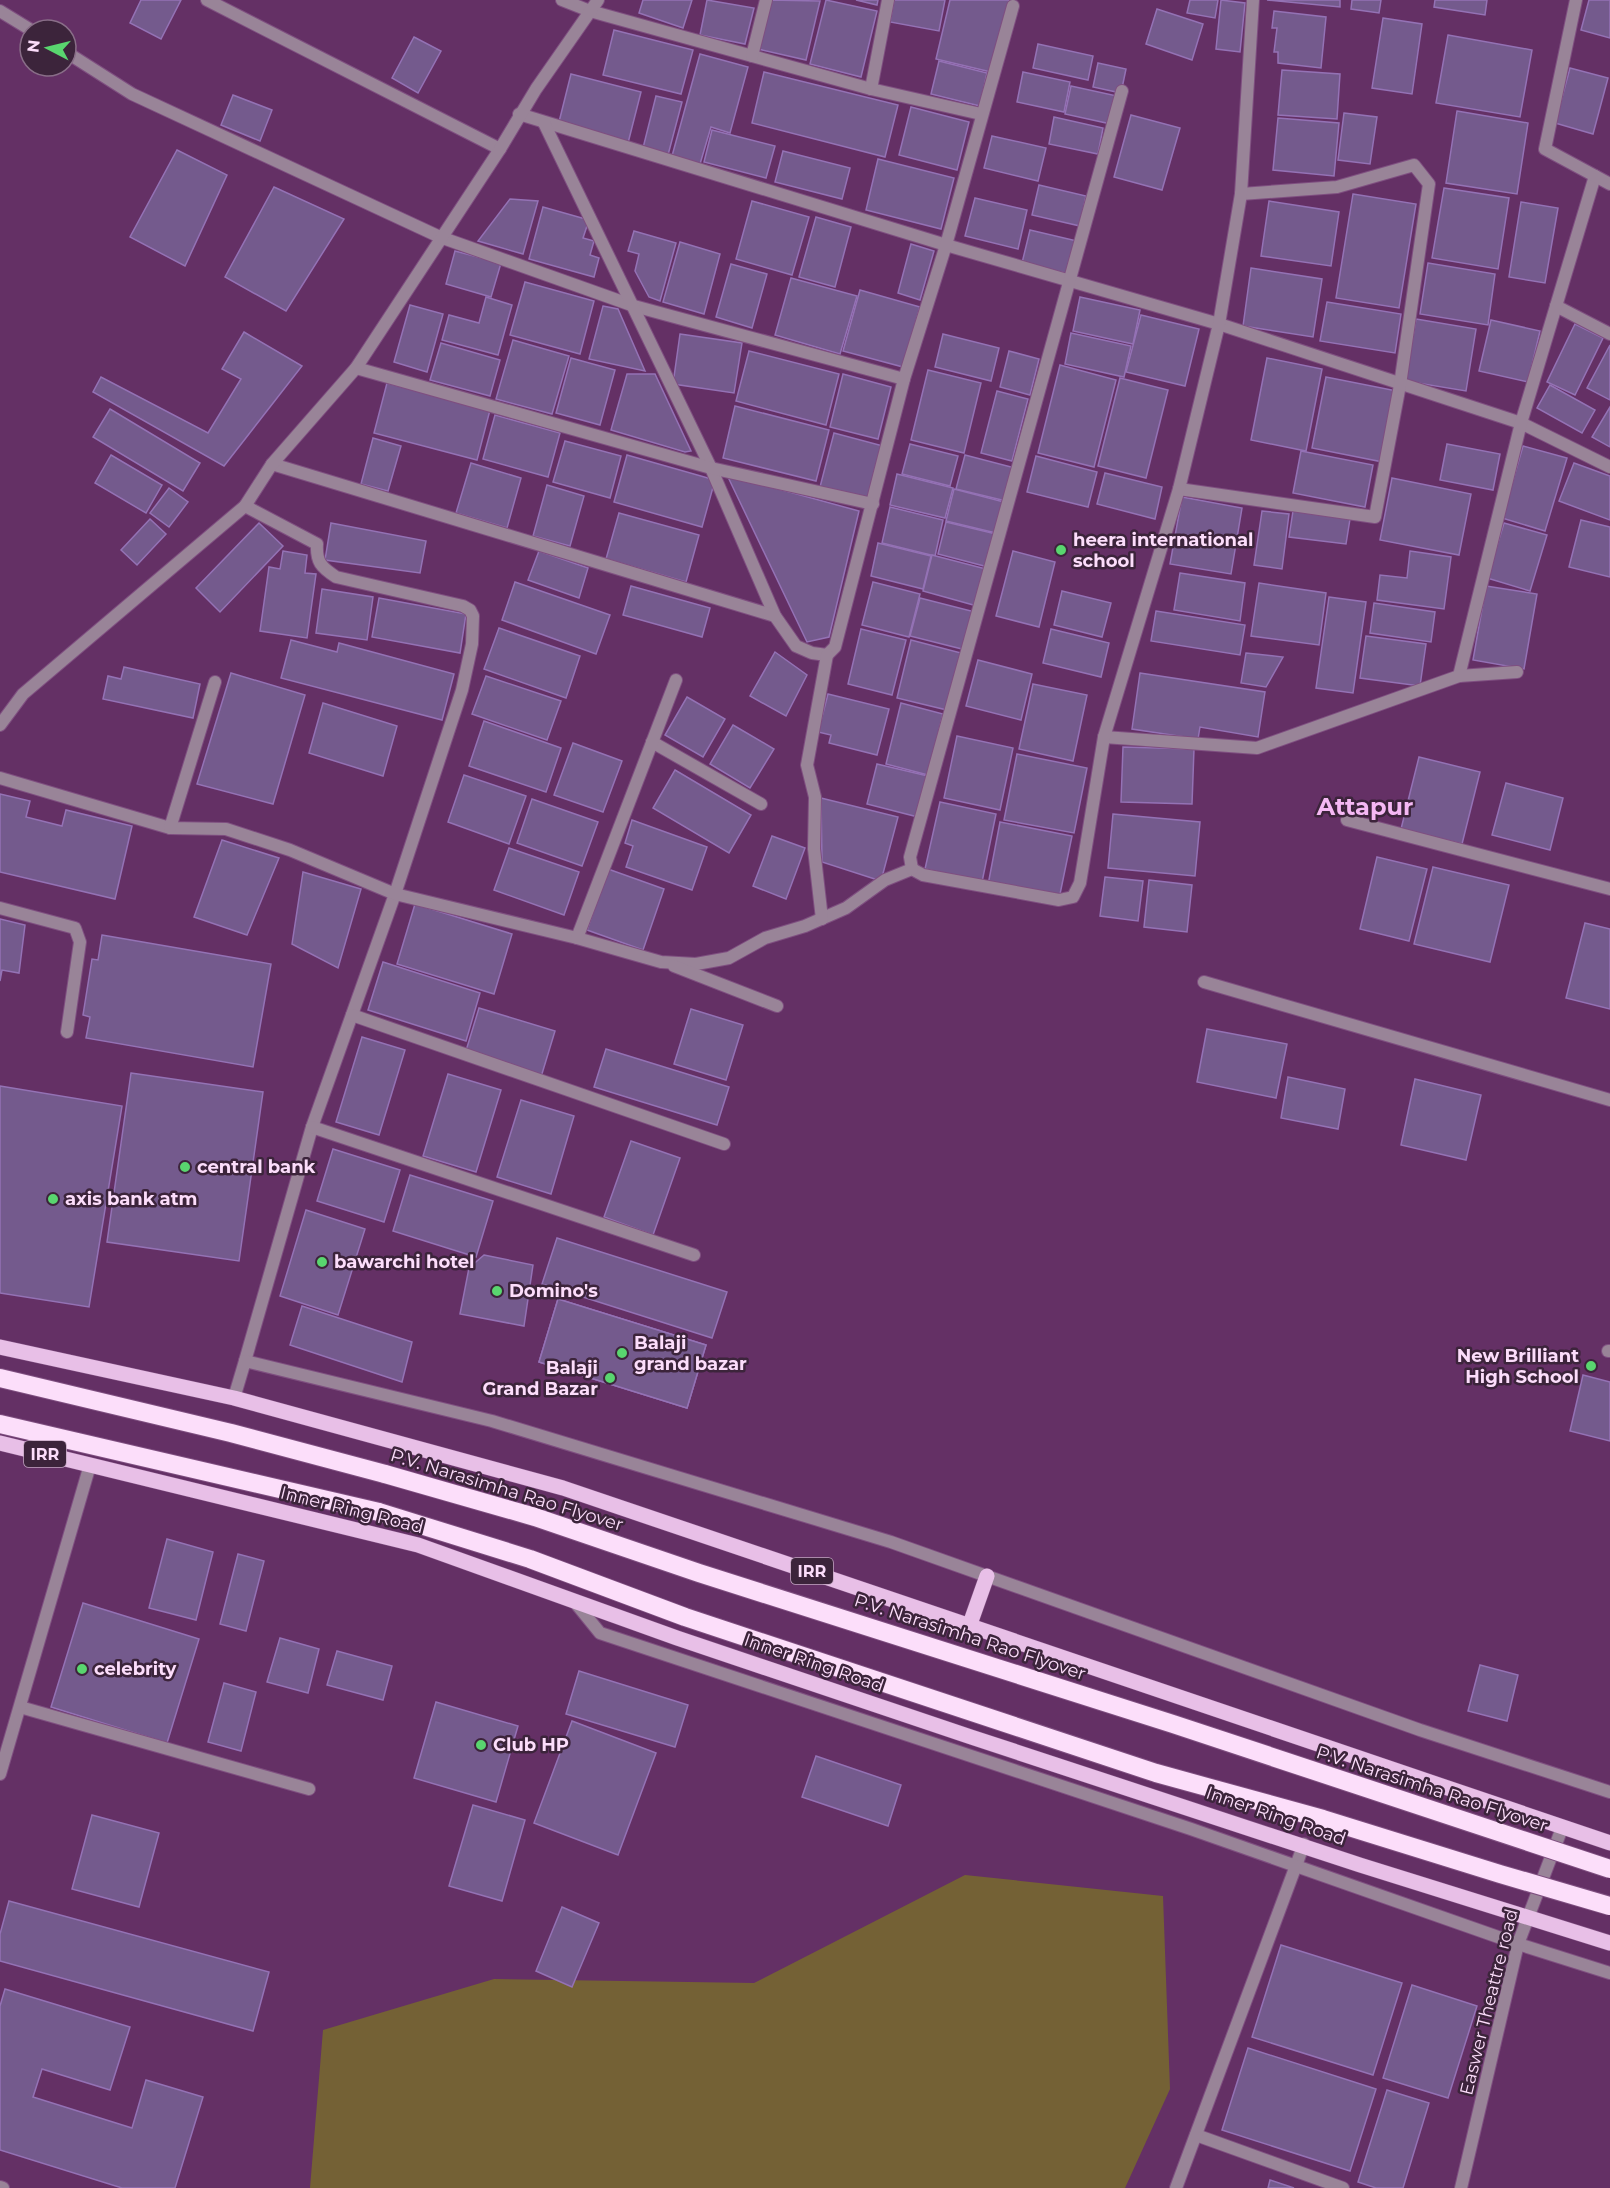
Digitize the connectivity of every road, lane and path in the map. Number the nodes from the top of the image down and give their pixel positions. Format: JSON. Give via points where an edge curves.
{"nodes":[{"id":1,"x":207,"y":0,"type":"edge"},
{"id":2,"x":562,"y":0,"type":"edge"},
{"id":3,"x":598,"y":0,"type":"edge"},
{"id":4,"x":766,"y":0,"type":"edge"},
{"id":5,"x":888,"y":0,"type":"edge"},
{"id":6,"x":1253,"y":0,"type":"edge"},
{"id":7,"x":1576,"y":0,"type":"edge"},
{"id":8,"x":1013,"y":6,"type":"dead end"},
{"id":9,"x":0,"y":11,"type":"edge"},
{"id":10,"x":590,"y":11,"type":"junction"},
{"id":11,"x":18,"y":22,"type":"edge"},
{"id":12,"x":752,"y":56,"type":"junction"},
{"id":13,"x":78,"y":60,"type":"edge"},
{"id":14,"x":871,"y":89,"type":"junction"},
{"id":15,"x":1122,"y":92,"type":"dead end"},
{"id":16,"x":519,"y":114,"type":"junction"},
{"id":17,"x":981,"y":114,"type":"junction"},
{"id":18,"x":544,"y":123,"type":"junction"},
{"id":19,"x":500,"y":149,"type":"junction"},
{"id":20,"x":1595,"y":176,"type":"junction"},
{"id":21,"x":1610,"y":184,"type":"edge"},
{"id":22,"x":1241,"y":194,"type":"junction"},
{"id":23,"x":440,"y":237,"type":"junction"},
{"id":24,"x":946,"y":245,"type":"junction"},
{"id":25,"x":1070,"y":281,"type":"junction"},
{"id":26,"x":634,"y":306,"type":"junction"},
{"id":27,"x":1556,"y":306,"type":"junction"},
{"id":28,"x":1219,"y":324,"type":"junction"},
{"id":29,"x":1610,"y":334,"type":"edge"},
{"id":30,"x":356,"y":368,"type":"junction"},
{"id":31,"x":904,"y":379,"type":"junction"},
{"id":32,"x":1400,"y":385,"type":"junction"},
{"id":33,"x":1521,"y":423,"type":"junction"},
{"id":34,"x":272,"y":464,"type":"junction"},
{"id":35,"x":1610,"y":467,"type":"edge"},
{"id":36,"x":711,"y":468,"type":"junction"},
{"id":37,"x":1179,"y":489,"type":"junction"},
{"id":38,"x":873,"y":504,"type":"junction"},
{"id":39,"x":245,"y":507,"type":"junction"},
{"id":40,"x":775,"y":616,"type":"junction"},
{"id":41,"x":827,"y":655,"type":"junction"},
{"id":42,"x":1517,"y":672,"type":"dead end"},
{"id":43,"x":1459,"y":676,"type":"junction"},
{"id":44,"x":676,"y":680,"type":"dead end"},
{"id":45,"x":215,"y":682,"type":"dead end"},
{"id":46,"x":0,"y":725,"type":"edge"},
{"id":47,"x":1104,"y":737,"type":"junction"},
{"id":48,"x":652,"y":742,"type":"junction"},
{"id":49,"x":0,"y":778,"type":"edge"},
{"id":50,"x":761,"y":804,"type":"dead end"},
{"id":51,"x":1347,"y":820,"type":"dead end"},
{"id":52,"x":170,"y":828,"type":"junction"},
{"id":53,"x":912,"y":868,"type":"junction"},
{"id":54,"x":1610,"y":888,"type":"edge"},
{"id":55,"x":395,"y":894,"type":"junction"},
{"id":56,"x":0,"y":908,"type":"edge"},
{"id":57,"x":822,"y":919,"type":"junction"},
{"id":58,"x":577,"y":938,"type":"junction"},
{"id":59,"x":661,"y":962,"type":"junction"},
{"id":60,"x":1204,"y":982,"type":"dead end"},
{"id":61,"x":777,"y":1006,"type":"dead end"},
{"id":62,"x":352,"y":1015,"type":"junction"},
{"id":63,"x":67,"y":1032,"type":"dead end"},
{"id":64,"x":1610,"y":1100,"type":"edge"},
{"id":65,"x":312,"y":1127,"type":"junction"},
{"id":66,"x":724,"y":1144,"type":"dead end"},
{"id":67,"x":694,"y":1255,"type":"dead end"},
{"id":68,"x":0,"y":1347,"type":"edge"},
{"id":69,"x":245,"y":1361,"type":"junction"},
{"id":70,"x":0,"y":1378,"type":"edge"},
{"id":71,"x":234,"y":1398,"type":"junction"},
{"id":72,"x":0,"y":1424,"type":"edge"},
{"id":73,"x":0,"y":1443,"type":"edge"},
{"id":74,"x":90,"y":1465,"type":"junction"},
{"id":75,"x":987,"y":1576,"type":"junction"},
{"id":76,"x":574,"y":1601,"type":"junction"},
{"id":77,"x":969,"y":1624,"type":"junction"},
{"id":78,"x":20,"y":1707,"type":"junction"},
{"id":79,"x":0,"y":1774,"type":"edge"},
{"id":80,"x":309,"y":1789,"type":"dead end"},
{"id":81,"x":1610,"y":1792,"type":"edge"},
{"id":82,"x":1562,"y":1828,"type":"junction"},
{"id":83,"x":1610,"y":1843,"type":"edge"},
{"id":84,"x":1304,"y":1844,"type":"junction"},
{"id":85,"x":1297,"y":1865,"type":"junction"},
{"id":86,"x":1610,"y":1869,"type":"edge"},
{"id":87,"x":1610,"y":1906,"type":"edge"},
{"id":88,"x":1528,"y":1916,"type":"junction"},
{"id":89,"x":1610,"y":1943,"type":"edge"},
{"id":90,"x":1518,"y":1944,"type":"junction"},
{"id":91,"x":1610,"y":1973,"type":"edge"},
{"id":92,"x":1196,"y":2135,"type":"junction"},
{"id":93,"x":1176,"y":2188,"type":"edge"},
{"id":94,"x":1343,"y":2188,"type":"edge"},
{"id":95,"x":1461,"y":2188,"type":"edge"}],
"edges":[{"from":1,"to":19,"type":"street"},
{"from":2,"to":10,"type":"street"},
{"from":3,"to":10,"type":"street"},
{"from":4,"to":12,"type":"street"},
{"from":5,"to":14,"type":"street"},
{"from":6,"to":22,"type":"street"},
{"from":7,"to":20,"type":"street","via":[[1545,149]]},
{"from":8,"to":17,"type":"street"},
{"from":9,"to":11,"type":"street"},
{"from":10,"to":12,"type":"street"},
{"from":10,"to":16,"type":"street"},
{"from":12,"to":14,"type":"street"},
{"from":13,"to":23,"type":"street","via":[[132,94]]},
{"from":14,"to":17,"type":"street"},
{"from":15,"to":25,"type":"street"},
{"from":16,"to":18,"type":"street"},
{"from":16,"to":19,"type":"street"},
{"from":17,"to":24,"type":"street"},
{"from":18,"to":24,"type":"street"},
{"from":18,"to":26,"type":"street"},
{"from":19,"to":23,"type":"street"},
{"from":20,"to":21,"type":"street"},
{"from":20,"to":27,"type":"street"},
{"from":22,"to":28,"type":"street"},
{"from":22,"to":32,"type":"street","via":[[1337,187],[1414,165],[1429,184]]},
{"from":23,"to":26,"type":"street"},
{"from":23,"to":30,"type":"street"},
{"from":24,"to":25,"type":"street"},
{"from":24,"to":31,"type":"street"},
{"from":25,"to":28,"type":"street"},
{"from":25,"to":53,"type":"street","via":[[909,856]]},
{"from":26,"to":31,"type":"street"},
{"from":26,"to":36,"type":"street"},
{"from":27,"to":29,"type":"street"},
{"from":27,"to":33,"type":"street"},
{"from":28,"to":32,"type":"street"},
{"from":28,"to":37,"type":"street"},
{"from":30,"to":34,"type":"street"},
{"from":30,"to":36,"type":"street"},
{"from":31,"to":38,"type":"street"},
{"from":32,"to":33,"type":"street"},
{"from":32,"to":37,"type":"street","via":[[1375,517]]},
{"from":33,"to":35,"type":"street"},
{"from":33,"to":43,"type":"street"},
{"from":34,"to":39,"type":"street"},
{"from":34,"to":40,"type":"street"},
{"from":36,"to":38,"type":"street"},
{"from":36,"to":40,"type":"street"},
{"from":37,"to":47,"type":"street"},
{"from":38,"to":41,"type":"street","via":[[835,647]]},
{"from":39,"to":46,"type":"street","via":[[23,694]]},
{"from":39,"to":55,"type":"street","via":[[317,544],[316,556],[321,567],[336,577],[463,606],[473,616],[472,644],[462,690]]},
{"from":40,"to":41,"type":"street","via":[[796,646]]},
{"from":41,"to":57,"type":"street","via":[[807,765],[815,797],[814,849]]},
{"from":42,"to":43,"type":"street"},
{"from":43,"to":47,"type":"street","via":[[1257,748]]},
{"from":44,"to":48,"type":"street"},
{"from":45,"to":52,"type":"street"},
{"from":47,"to":53,"type":"street","via":[[1080,883],[1073,897],[1059,900],[922,875]]},
{"from":48,"to":50,"type":"street"},
{"from":48,"to":58,"type":"street"},
{"from":49,"to":52,"type":"street"},
{"from":51,"to":54,"type":"street"},
{"from":52,"to":55,"type":"street","via":[[226,829],[290,850]]},
{"from":53,"to":57,"type":"street"},
{"from":55,"to":58,"type":"street"},
{"from":55,"to":62,"type":"street"},
{"from":56,"to":63,"type":"street","via":[[75,928],[80,942]]},
{"from":57,"to":59,"type":"street","via":[[765,938],[729,958],[696,964]]},
{"from":58,"to":59,"type":"street"},
{"from":59,"to":61,"type":"street"},
{"from":60,"to":64,"type":"street"},
{"from":62,"to":65,"type":"street"},
{"from":62,"to":66,"type":"street"},
{"from":65,"to":67,"type":"street"},
{"from":65,"to":69,"type":"street"},
{"from":68,"to":71,"type":"main road","number":"IRR"},
{"from":69,"to":71,"type":"street"},
{"from":69,"to":75,"type":"street","via":[[492,1420],[891,1542]]},
{"from":70,"to":86,"type":"highway","name":"P.V. Narasimha Rao Flyover","bridge":true,"via":[[231,1433],[535,1517]]},
{"from":71,"to":77,"type":"main road","number":"IRR","via":[[563,1488]]},
{"from":72,"to":87,"type":"highway","bridge":true,"via":[[379,1512],[530,1559],[685,1617],[1156,1773]]},
{"from":73,"to":74,"type":"main road","name":"Inner Ring Road","number":"IRR"},
{"from":74,"to":76,"type":"main road","name":"Inner Ring Road","number":"IRR","via":[[418,1545]]},
{"from":74,"to":78,"type":"street"},
{"from":75,"to":77,"type":"main road"},
{"from":75,"to":81,"type":"street","via":[[1420,1730]]},
{"from":76,"to":84,"type":"main road","name":"Inner Ring Road","number":"IRR","via":[[972,1737]]},
{"from":76,"to":85,"type":"street","via":[[600,1633]]},
{"from":77,"to":82,"type":"main road","number":"IRR"},
{"from":78,"to":79,"type":"street"},
{"from":78,"to":80,"type":"street"},
{"from":82,"to":83,"type":"main road","number":"IRR"},
{"from":82,"to":88,"type":"street","name":"Easwer Theattre road"},
{"from":84,"to":85,"type":"street"},
{"from":84,"to":88,"type":"main road","name":"Inner Ring Road","number":"IRR"},
{"from":85,"to":90,"type":"street"},
{"from":85,"to":92,"type":"street"},
{"from":88,"to":89,"type":"main road","name":"Inner Ring Road","number":"IRR"},
{"from":88,"to":90,"type":"street","name":"Easwer Theattre road"},
{"from":90,"to":91,"type":"street"},
{"from":90,"to":95,"type":"street","name":"Easwer Theattre road"},
{"from":92,"to":93,"type":"street"},
{"from":92,"to":94,"type":"street"}]}
